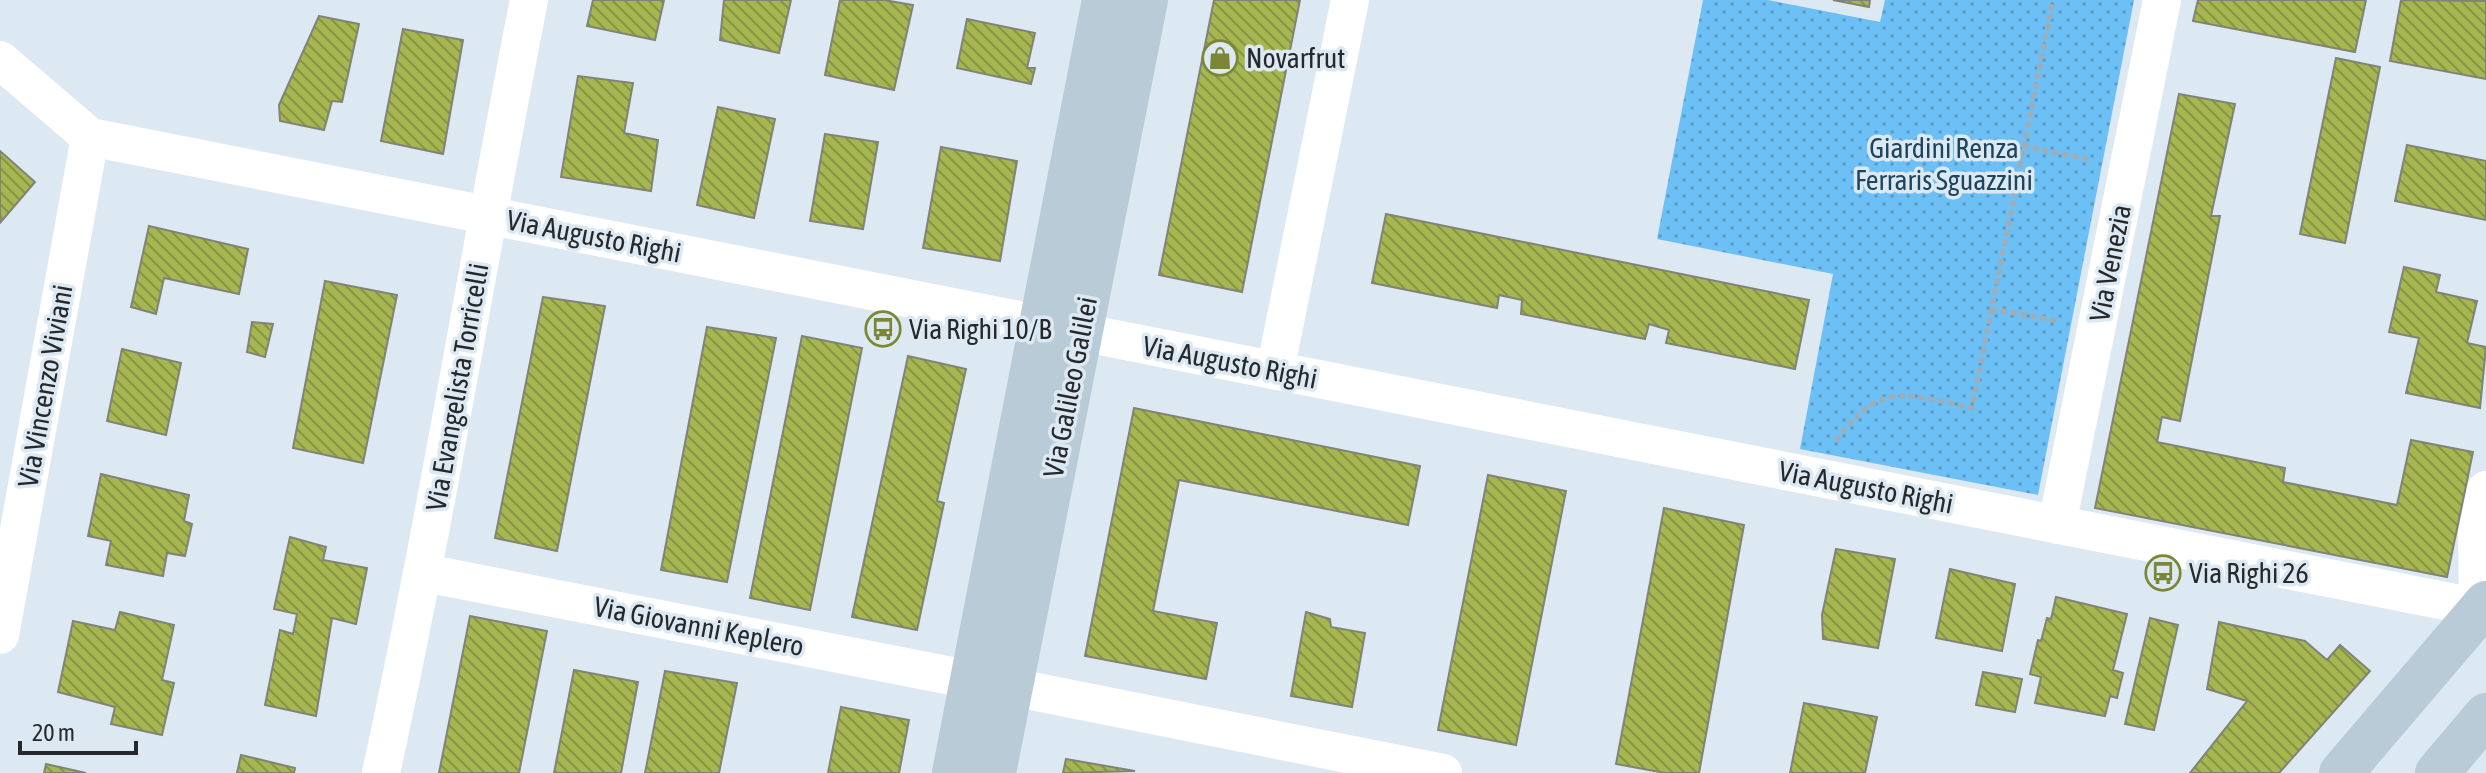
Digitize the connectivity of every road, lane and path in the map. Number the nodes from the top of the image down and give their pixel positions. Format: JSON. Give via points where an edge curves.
{"nodes":[{"id":1,"x":529,"y":0,"type":"edge"},
{"id":2,"x":1102,"y":0,"type":"edge"},
{"id":3,"x":1146,"y":0,"type":"edge"},
{"id":4,"x":1350,"y":0,"type":"edge"},
{"id":5,"x":2053,"y":0,"type":"edge"},
{"id":6,"x":2162,"y":0,"type":"edge"},
{"id":7,"x":0,"y":60,"type":"edge"},
{"id":8,"x":90,"y":137,"type":"junction"},
{"id":9,"x":2023,"y":146,"type":"junction"},
{"id":10,"x":2093,"y":160,"type":"dead end"},
{"id":11,"x":486,"y":215,"type":"junction"},
{"id":12,"x":1991,"y":309,"type":"junction"},
{"id":13,"x":2062,"y":322,"type":"dead end"},
{"id":14,"x":1061,"y":328,"type":"junction"},
{"id":15,"x":1275,"y":371,"type":"junction"},
{"id":16,"x":1831,"y":448,"type":"dead end"},
{"id":17,"x":2486,"y":490,"type":"edge"},
{"id":18,"x":2057,"y":525,"type":"junction"},
{"id":19,"x":425,"y":573,"type":"junction"},
{"id":20,"x":2483,"y":607,"type":"edge"},
{"id":21,"x":0,"y":635,"type":"edge"},
{"id":22,"x":992,"y":683,"type":"junction"},
{"id":23,"x":2486,"y":715,"type":"edge"},
{"id":24,"x":381,"y":773,"type":"edge"},
{"id":25,"x":954,"y":773,"type":"edge"},
{"id":26,"x":994,"y":773,"type":"edge"},
{"id":27,"x":1443,"y":773,"type":"edge"},
{"id":28,"x":2341,"y":773,"type":"edge"},
{"id":29,"x":2437,"y":773,"type":"edge"}],
"edges":[{"from":1,"to":11,"type":"street","name":"Via Evangelista Torricelli"},
{"from":2,"to":14,"type":"street","name":"Via Galileo Galilei"},
{"from":3,"to":14,"type":"street","name":"Via Galileo Galilei"},
{"from":4,"to":15,"type":"street"},
{"from":5,"to":9,"type":"path"},
{"from":6,"to":18,"type":"street","name":"Via Venezia"},
{"from":7,"to":8,"type":"street","name":"Via Augusto Righi"},
{"from":8,"to":11,"type":"street","name":"Via Augusto Righi"},
{"from":8,"to":21,"type":"street","name":"Via Vincenzo Viviani"},
{"from":9,"to":10,"type":"path"},
{"from":9,"to":12,"type":"path"},
{"from":11,"to":14,"type":"street","name":"Via Augusto Righi"},
{"from":11,"to":19,"type":"street","name":"Via Evangelista Torricelli"},
{"from":12,"to":13,"type":"path"},
{"from":12,"to":16,"type":"path","via":[[1972,408],[1906,394],[1876,400],[1854,417]]},
{"from":14,"to":15,"type":"street","name":"Via Augusto Righi"},
{"from":14,"to":22,"type":"street","name":"Via Galileo Galilei"},
{"from":15,"to":18,"type":"street","name":"Via Augusto Righi"},
{"from":17,"to":20,"type":"street","via":[[2477,534]]},
{"from":18,"to":20,"type":"street","name":"Via Augusto Righi"},
{"from":19,"to":22,"type":"street","name":"Via Giovanni Keplero"},
{"from":19,"to":24,"type":"street","name":"Via Evangelista Torricelli"},
{"from":20,"to":28,"type":"street"},
{"from":22,"to":25,"type":"street","name":"Via Galileo Galilei"},
{"from":22,"to":26,"type":"street","name":"Via Galileo Galilei"},
{"from":22,"to":27,"type":"street","name":"Via Giovanni Keplero"},
{"from":23,"to":29,"type":"street"}]}
